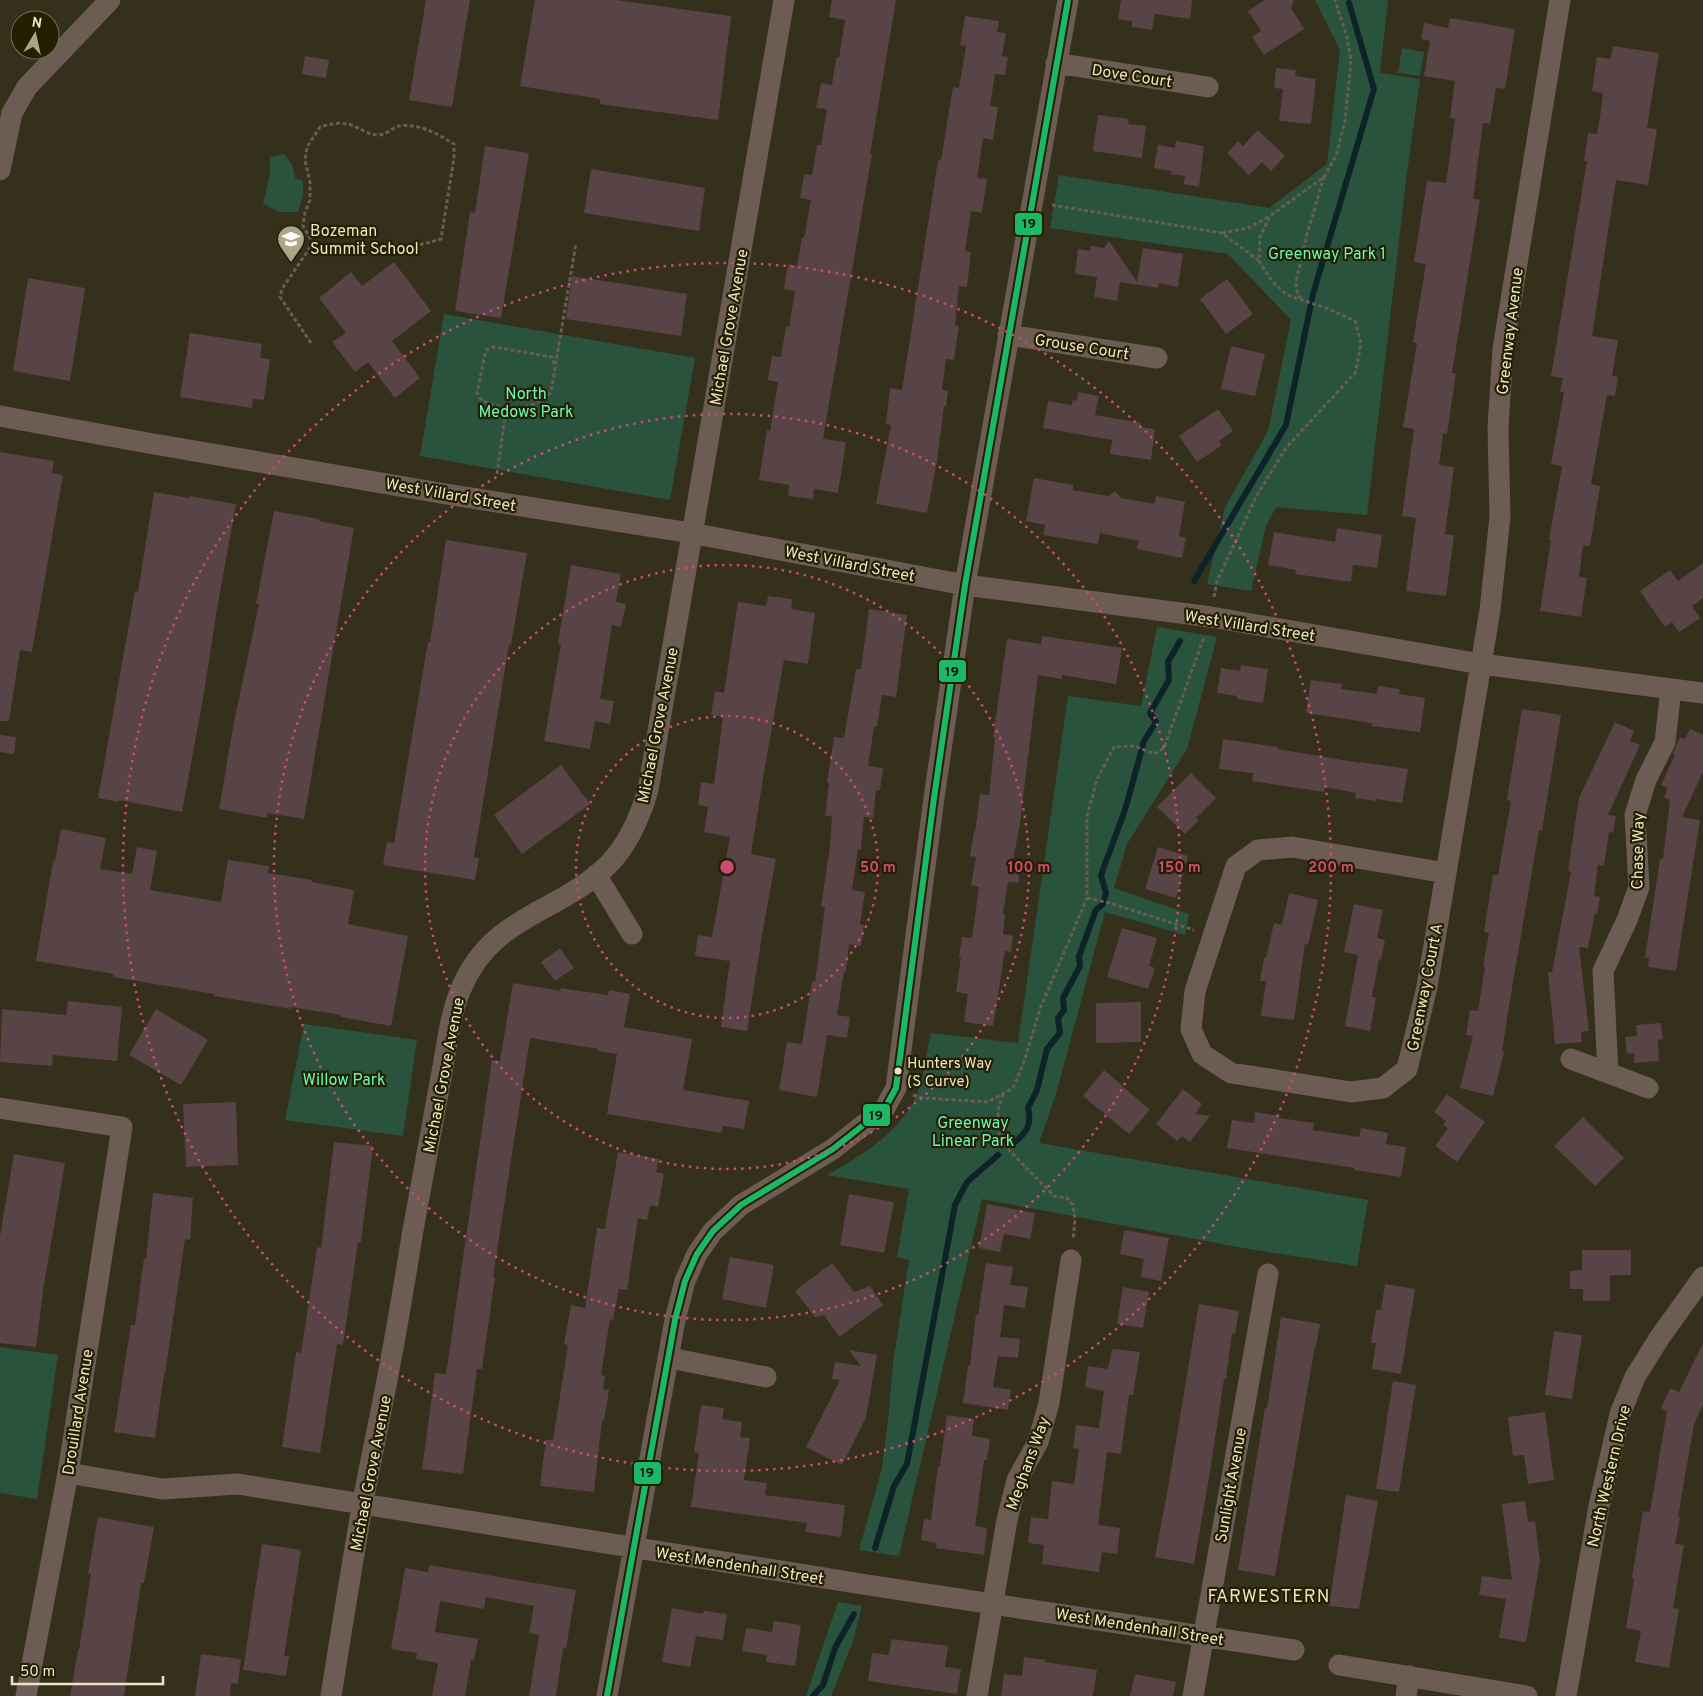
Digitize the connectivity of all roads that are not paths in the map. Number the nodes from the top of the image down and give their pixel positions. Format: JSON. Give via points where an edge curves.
{"nodes":[{"id":1,"x":110,"y":0,"type":"edge"},
{"id":2,"x":784,"y":0,"type":"edge"},
{"id":3,"x":1068,"y":0,"type":"edge"},
{"id":4,"x":1560,"y":0,"type":"edge"},
{"id":5,"x":1056,"y":63,"type":"junction"},
{"id":6,"x":1208,"y":87,"type":"dead end"},
{"id":7,"x":0,"y":170,"type":"edge"},
{"id":8,"x":1008,"y":335,"type":"junction"},
{"id":9,"x":1157,"y":358,"type":"dead end"},
{"id":10,"x":0,"y":416,"type":"edge"},
{"id":11,"x":692,"y":533,"type":"junction"},
{"id":12,"x":965,"y":585,"type":"junction"},
{"id":13,"x":1482,"y":664,"type":"junction"},
{"id":14,"x":1672,"y":689,"type":"junction"},
{"id":15,"x":1703,"y":693,"type":"edge"},
{"id":16,"x":1446,"y":873,"type":"junction"},
{"id":17,"x":596,"y":875,"type":"junction"},
{"id":18,"x":632,"y":934,"type":"dead end"},
{"id":19,"x":1571,"y":1059,"type":"dead end"},
{"id":20,"x":1608,"y":1073,"type":"junction"},
{"id":21,"x":1648,"y":1088,"type":"dead end"},
{"id":22,"x":0,"y":1108,"type":"edge"},
{"id":23,"x":1071,"y":1260,"type":"road end"},
{"id":24,"x":1268,"y":1274,"type":"dead end"},
{"id":25,"x":1703,"y":1277,"type":"edge"},
{"id":26,"x":670,"y":1358,"type":"junction"},
{"id":27,"x":766,"y":1377,"type":"dead end"},
{"id":28,"x":68,"y":1473,"type":"junction"},
{"id":29,"x":362,"y":1505,"type":"junction"},
{"id":30,"x":633,"y":1548,"type":"junction"},
{"id":31,"x":992,"y":1603,"type":"junction"},
{"id":32,"x":1203,"y":1636,"type":"junction"},
{"id":33,"x":1294,"y":1650,"type":"dead end"},
{"id":34,"x":1339,"y":1664,"type":"dead end"},
{"id":35,"x":1407,"y":1686,"type":"edge"},
{"id":36,"x":26,"y":1696,"type":"edge"},
{"id":37,"x":330,"y":1696,"type":"edge"},
{"id":38,"x":608,"y":1696,"type":"edge"},
{"id":39,"x":977,"y":1696,"type":"edge"},
{"id":40,"x":1194,"y":1696,"type":"edge"},
{"id":41,"x":1527,"y":1696,"type":"edge"},
{"id":42,"x":1566,"y":1696,"type":"edge"}],
"edges":[{"from":1,"to":7,"type":"street","via":[[27,87],[12,113]]},
{"from":2,"to":11,"type":"street","name":"Michael Grove Avenue"},
{"from":3,"to":5,"type":"street"},
{"from":4,"to":13,"type":"street","name":"Greenway Avenue","via":[[1503,350],[1498,427],[1500,517]]},
{"from":5,"to":6,"type":"street","name":"Dove Court"},
{"from":5,"to":8,"type":"street"},
{"from":8,"to":9,"type":"street","name":"Grouse Court"},
{"from":8,"to":12,"type":"street"},
{"from":10,"to":11,"type":"street","name":"West Villard Street","via":[[440,493]]},
{"from":11,"to":12,"type":"street","name":"West Villard Street"},
{"from":11,"to":17,"type":"street","name":"Michael Grove Avenue","via":[[648,790],[625,841]]},
{"from":12,"to":13,"type":"street","name":"West Villard Street","via":[[1211,618]]},
{"from":12,"to":26,"type":"street","via":[[896,1088],[885,1108],[834,1149],[741,1205],[713,1231],[697,1254],[686,1281]]},
{"from":13,"to":14,"type":"street","name":"West Villard Street"},
{"from":13,"to":16,"type":"street","name":"Greenway Court A"},
{"from":14,"to":15,"type":"street","name":"West Villard Street"},
{"from":14,"to":20,"type":"street","name":"Chase Way","via":[[1665,742],[1646,780],[1635,815],[1639,887],[1603,971]]},
{"from":16,"to":16,"type":"street","name":"Greenway Court A","via":[[1292,847],[1258,850],[1236,866],[1195,991],[1191,1028],[1202,1054],[1231,1072],[1351,1092],[1383,1088],[1407,1069],[1427,987]]},
{"from":17,"to":18,"type":"street"},
{"from":17,"to":29,"type":"street","name":"Michael Grove Avenue","via":[[502,933],[472,966],[460,991],[452,1017]]},
{"from":19,"to":20,"type":"street"},
{"from":20,"to":21,"type":"street"},
{"from":22,"to":28,"type":"street","name":"Drouillard Avenue","via":[[122,1127]]},
{"from":23,"to":31,"type":"street","name":"Meghans Way","via":[[1049,1403],[1038,1442],[1018,1480]]},
{"from":24,"to":32,"type":"street","name":"Sunlight Avenue"},
{"from":25,"to":42,"type":"street","name":"North Western Drive","via":[[1635,1377],[1620,1414],[1599,1506]]},
{"from":26,"to":27,"type":"street"},
{"from":26,"to":30,"type":"street"},
{"from":28,"to":29,"type":"street","name":"West Mendenhall Street","via":[[162,1489],[238,1484]]},
{"from":28,"to":36,"type":"street","name":"Drouillard Avenue"},
{"from":29,"to":30,"type":"street","name":"West Mendenhall Street"},
{"from":29,"to":37,"type":"street","name":"Michael Grove Avenue"},
{"from":30,"to":31,"type":"street","name":"West Mendenhall Street"},
{"from":30,"to":38,"type":"street"},
{"from":31,"to":32,"type":"street","name":"West Mendenhall Street"},
{"from":31,"to":39,"type":"street","name":"Meghans Way"},
{"from":32,"to":33,"type":"street","name":"West Mendenhall Street"},
{"from":32,"to":40,"type":"street","name":"Sunlight Avenue"},
{"from":34,"to":35,"type":"street"},
{"from":35,"to":41,"type":"street"}]}
